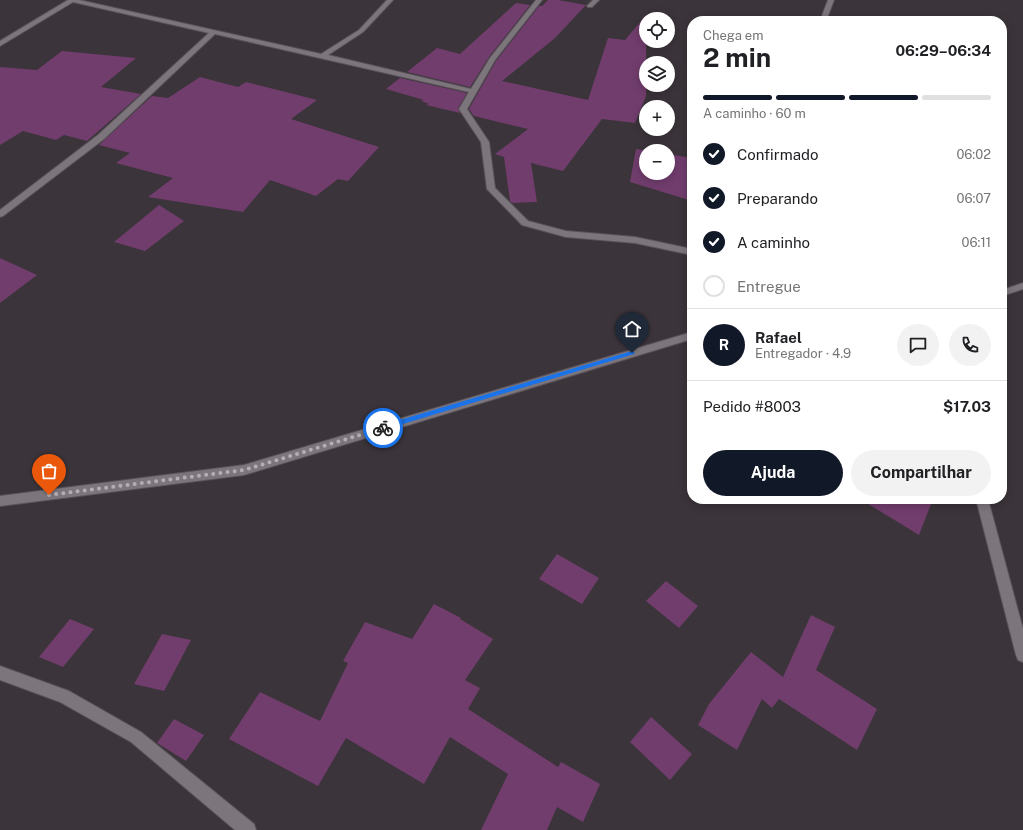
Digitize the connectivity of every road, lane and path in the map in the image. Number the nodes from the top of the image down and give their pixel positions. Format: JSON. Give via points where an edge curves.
{"nodes":[{"id":1,"x":71,"y":0,"type":"edge"},
{"id":2,"x":390,"y":0,"type":"edge"},
{"id":3,"x":539,"y":0,"type":"edge"},
{"id":4,"x":596,"y":0,"type":"edge"},
{"id":5,"x":831,"y":0,"type":"edge"},
{"id":6,"x":590,"y":6,"type":"dead end"},
{"id":7,"x":825,"y":16,"type":"edge"},
{"id":8,"x":213,"y":32,"type":"junction"},
{"id":9,"x":0,"y":44,"type":"edge"},
{"id":10,"x":322,"y":56,"type":"junction"},
{"id":11,"x":473,"y":91,"type":"junction"},
{"id":12,"x":0,"y":214,"type":"edge"},
{"id":13,"x":687,"y":251,"type":"edge"},
{"id":14,"x":1023,"y":286,"type":"edge"},
{"id":15,"x":1007,"y":291,"type":"edge"},
{"id":16,"x":687,"y":337,"type":"edge"},
{"id":17,"x":1,"y":503,"type":"edge"},
{"id":18,"x":983,"y":504,"type":"edge"},
{"id":19,"x":1023,"y":655,"type":"edge"},
{"id":20,"x":0,"y":673,"type":"edge"},
{"id":21,"x":248,"y":830,"type":"edge"}],
"edges":[{"from":1,"to":8,"type":"street"},
{"from":1,"to":9,"type":"street"},
{"from":2,"to":10,"type":"street","via":[[361,31]]},
{"from":3,"to":11,"type":"street","via":[[492,59]]},
{"from":4,"to":6,"type":"street"},
{"from":5,"to":7,"type":"street"},
{"from":8,"to":10,"type":"street"},
{"from":8,"to":12,"type":"street","via":[[101,137]]},
{"from":10,"to":11,"type":"street"},
{"from":11,"to":13,"type":"street","via":[[463,109],[485,142],[491,189],[525,223],[566,234],[635,240]]},
{"from":14,"to":15,"type":"street"},
{"from":16,"to":17,"type":"street","via":[[244,470]]},
{"from":18,"to":19,"type":"street"},
{"from":20,"to":21,"type":"street","via":[[64,696],[136,737]]}]}
